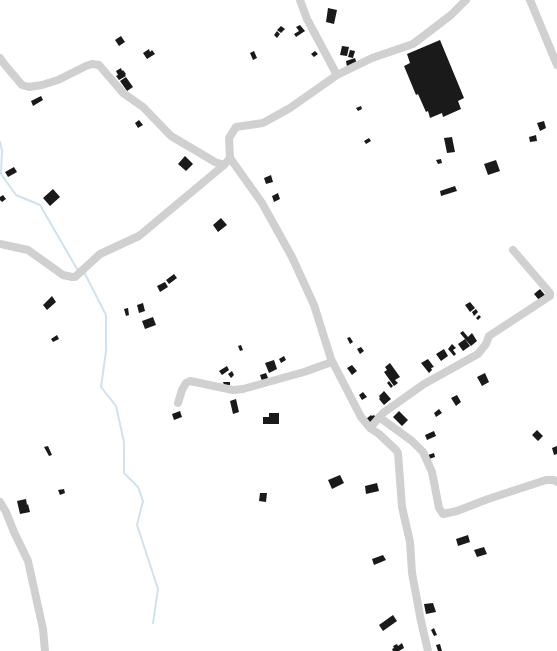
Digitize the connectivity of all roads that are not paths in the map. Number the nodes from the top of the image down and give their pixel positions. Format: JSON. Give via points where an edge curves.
{"nodes":[{"id":1,"x":300,"y":0,"type":"edge"},
{"id":2,"x":466,"y":0,"type":"edge"},
{"id":3,"x":530,"y":0,"type":"edge"},
{"id":4,"x":0,"y":58,"type":"edge"},
{"id":5,"x":557,"y":65,"type":"edge"},
{"id":6,"x":337,"y":75,"type":"junction"},
{"id":7,"x":230,"y":158,"type":"junction"},
{"id":8,"x":224,"y":165,"type":"junction"},
{"id":9,"x":0,"y":244,"type":"edge"},
{"id":10,"x":513,"y":250,"type":"dead end"},
{"id":11,"x":332,"y":362,"type":"junction"},
{"id":12,"x":178,"y":403,"type":"dead end"},
{"id":13,"x":379,"y":417,"type":"junction"},
{"id":14,"x":370,"y":428,"type":"junction"},
{"id":15,"x":557,"y":482,"type":"edge"},
{"id":16,"x":0,"y":502,"type":"edge"},
{"id":17,"x":45,"y":651,"type":"edge"},
{"id":18,"x":428,"y":651,"type":"edge"}],
"edges":[{"from":1,"to":6,"type":"street","via":[[307,19]]},
{"from":2,"to":6,"type":"street","via":[[413,44],[372,58]]},
{"from":3,"to":5,"type":"street"},
{"from":4,"to":8,"type":"street","via":[[22,85],[29,87],[58,80],[92,64],[99,65],[123,93],[143,107],[171,136],[214,162]]},
{"from":6,"to":7,"type":"street","via":[[290,108],[263,123],[236,127],[229,138]]},
{"from":7,"to":8,"type":"street"},
{"from":7,"to":11,"type":"street","via":[[262,203],[292,257],[314,304]]},
{"from":8,"to":9,"type":"street","via":[[139,236],[100,254],[75,277],[63,275],[28,250]]},
{"from":10,"to":13,"type":"street","via":[[550,296],[489,336],[478,354],[424,384]]},
{"from":11,"to":12,"type":"street","via":[[243,389],[233,390],[190,381],[182,390]]},
{"from":11,"to":14,"type":"street","via":[[361,417]]},
{"from":13,"to":14,"type":"street"},
{"from":13,"to":15,"type":"street","via":[[423,452],[432,472],[439,508],[443,514],[546,480]]},
{"from":14,"to":18,"type":"street","via":[[398,453],[402,507]]},
{"from":16,"to":17,"type":"street","via":[[28,561],[43,629]]}]}
